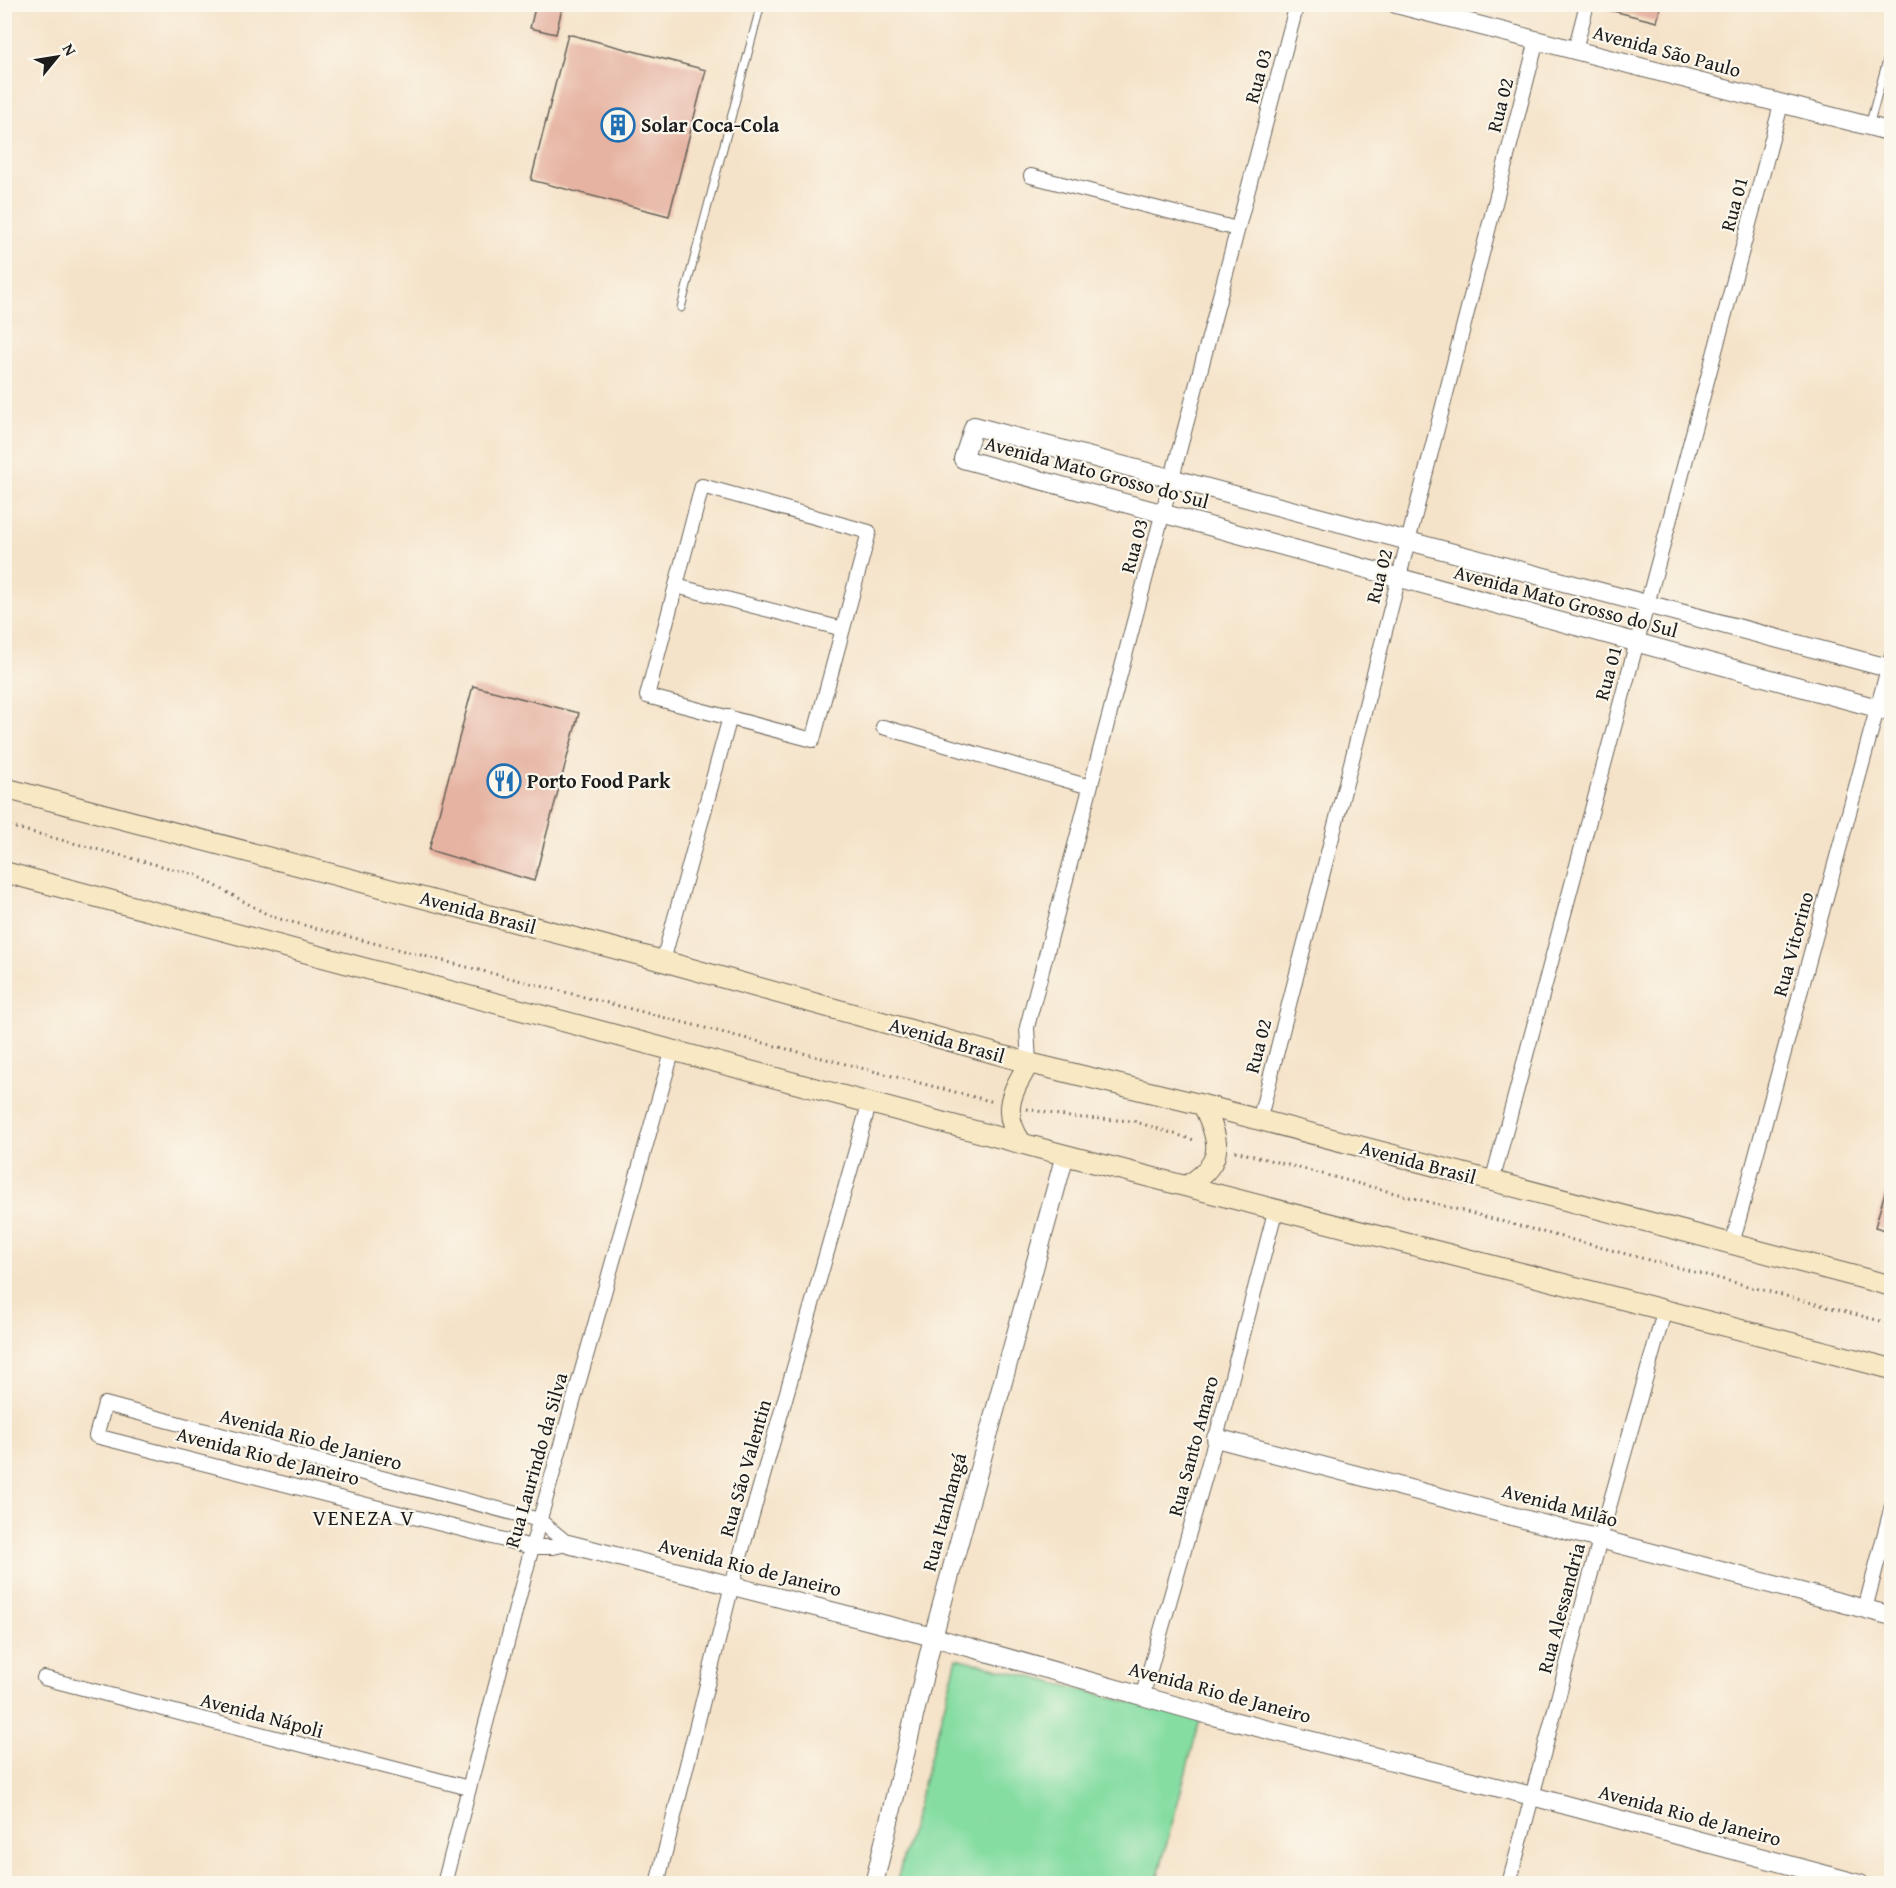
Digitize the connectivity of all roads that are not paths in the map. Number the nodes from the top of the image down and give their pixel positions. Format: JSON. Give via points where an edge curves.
{"nodes":[{"id":1,"x":761,"y":4,"type":"edge"},
{"id":2,"x":1297,"y":4,"type":"edge"},
{"id":3,"x":1396,"y":4,"type":"edge"},
{"id":4,"x":1587,"y":4,"type":"edge"},
{"id":5,"x":1453,"y":12,"type":"edge"},
{"id":6,"x":1537,"y":40,"type":"junction"},
{"id":7,"x":1892,"y":42,"type":"edge"},
{"id":8,"x":1575,"y":50,"type":"junction"},
{"id":9,"x":1781,"y":105,"type":"junction"},
{"id":10,"x":1869,"y":126,"type":"junction"},
{"id":11,"x":1892,"y":132,"type":"edge"},
{"id":12,"x":1031,"y":176,"type":"dead end"},
{"id":13,"x":1237,"y":229,"type":"junction"},
{"id":14,"x":681,"y":308,"type":"dead end"},
{"id":15,"x":1172,"y":478,"type":"junction"},
{"id":16,"x":1162,"y":514,"type":"junction"},
{"id":17,"x":1408,"y":541,"type":"junction"},
{"id":18,"x":1399,"y":579,"type":"junction"},
{"id":19,"x":676,"y":586,"type":"junction"},
{"id":20,"x":1647,"y":604,"type":"junction"},
{"id":21,"x":843,"y":629,"type":"junction"},
{"id":22,"x":1636,"y":643,"type":"junction"},
{"id":23,"x":1890,"y":664,"type":"edge"},
{"id":24,"x":1884,"y":710,"type":"edge"},
{"id":25,"x":730,"y":717,"type":"junction"},
{"id":26,"x":883,"y":727,"type":"dead end"},
{"id":27,"x":1090,"y":787,"type":"junction"},
{"id":28,"x":4,"y":788,"type":"edge"},
{"id":29,"x":4,"y":872,"type":"edge"},
{"id":30,"x":663,"y":961,"type":"junction"},
{"id":31,"x":673,"y":1049,"type":"junction"},
{"id":32,"x":1029,"y":1063,"type":"junction"},
{"id":33,"x":870,"y":1101,"type":"junction"},
{"id":34,"x":1203,"y":1105,"type":"junction"},
{"id":35,"x":1259,"y":1120,"type":"junction"},
{"id":36,"x":1021,"y":1142,"type":"junction"},
{"id":37,"x":1065,"y":1155,"type":"junction"},
{"id":38,"x":1492,"y":1182,"type":"junction"},
{"id":39,"x":1188,"y":1185,"type":"junction"},
{"id":40,"x":1276,"y":1208,"type":"junction"},
{"id":41,"x":1732,"y":1244,"type":"junction"},
{"id":42,"x":1892,"y":1286,"type":"edge"},
{"id":43,"x":1665,"y":1309,"type":"junction"},
{"id":44,"x":1892,"y":1369,"type":"edge"},
{"id":45,"x":96,"y":1436,"type":"joint"},
{"id":46,"x":1216,"y":1438,"type":"junction"},
{"id":47,"x":1892,"y":1506,"type":"edge"},
{"id":48,"x":539,"y":1520,"type":"junction"},
{"id":49,"x":1600,"y":1539,"type":"junction"},
{"id":50,"x":568,"y":1544,"type":"junction"},
{"id":51,"x":532,"y":1547,"type":"junction"},
{"id":52,"x":732,"y":1585,"type":"junction"},
{"id":53,"x":1865,"y":1609,"type":"junction"},
{"id":54,"x":1892,"y":1616,"type":"edge"},
{"id":55,"x":933,"y":1637,"type":"junction"},
{"id":56,"x":44,"y":1678,"type":"dead end"},
{"id":57,"x":1143,"y":1694,"type":"junction"},
{"id":58,"x":469,"y":1788,"type":"junction"},
{"id":59,"x":1532,"y":1796,"type":"junction"},
{"id":60,"x":444,"y":1884,"type":"edge"},
{"id":61,"x":657,"y":1884,"type":"edge"},
{"id":62,"x":874,"y":1884,"type":"edge"},
{"id":63,"x":1509,"y":1884,"type":"edge"},
{"id":64,"x":1860,"y":1884,"type":"edge"}],
"edges":[{"from":1,"to":14,"type":"lane"},
{"from":2,"to":13,"type":"street","name":"Rua 03"},
{"from":3,"to":5,"type":"street","name":"Avenida São Paulo"},
{"from":4,"to":8,"type":"street"},
{"from":5,"to":6,"type":"street","name":"Avenida São Paulo"},
{"from":6,"to":8,"type":"street","name":"Avenida São Paulo"},
{"from":6,"to":17,"type":"street","name":"Rua 02"},
{"from":7,"to":10,"type":"lane"},
{"from":8,"to":9,"type":"street","name":"Avenida São Paulo"},
{"from":9,"to":10,"type":"street","name":"Avenida São Paulo"},
{"from":9,"to":20,"type":"street","name":"Rua 01"},
{"from":10,"to":11,"type":"street","name":"Avenida São Paulo"},
{"from":12,"to":13,"type":"street"},
{"from":13,"to":15,"type":"street","name":"Rua 03"},
{"from":15,"to":16,"type":"street","name":"Rua 03"},
{"from":15,"to":16,"type":"street","name":"Avenida Mato Grosso do Sul","via":[[974,426],[963,459]]},
{"from":15,"to":17,"type":"street","name":"Avenida Mato Grosso do Sul"},
{"from":16,"to":18,"type":"street","name":"Avenida Mato Grosso do Sul"},
{"from":16,"to":27,"type":"street","name":"Rua 03"},
{"from":17,"to":18,"type":"street","name":"Rua 02"},
{"from":17,"to":20,"type":"street","name":"Avenida Mato Grosso do Sul"},
{"from":18,"to":22,"type":"street","name":"Avenida Mato Grosso do Sul"},
{"from":18,"to":35,"type":"street","name":"Rua 02"},
{"from":19,"to":21,"type":"street"},
{"from":19,"to":21,"type":"street","via":[[702,486],[869,532]]},
{"from":19,"to":25,"type":"street","via":[[647,696]]},
{"from":20,"to":22,"type":"street","name":"Rua 01"},
{"from":20,"to":23,"type":"street","name":"Avenida Mato Grosso do Sul"},
{"from":21,"to":25,"type":"street","via":[[813,740]]},
{"from":22,"to":24,"type":"street","name":"Avenida Mato Grosso do Sul"},
{"from":22,"to":38,"type":"street","name":"Rua 01"},
{"from":23,"to":24,"type":"street","name":"Rua Vitorino"},
{"from":24,"to":41,"type":"street","name":"Rua Vitorino"},
{"from":25,"to":30,"type":"street"},
{"from":26,"to":27,"type":"street"},
{"from":27,"to":32,"type":"street","name":"Rua 03","via":[[1027,1027]]},
{"from":28,"to":30,"type":"main road","name":"Avenida Brasil"},
{"from":29,"to":31,"type":"main road"},
{"from":30,"to":32,"type":"main road","name":"Avenida Brasil"},
{"from":31,"to":33,"type":"main road"},
{"from":31,"to":48,"type":"street","name":"Rua Laurindo da Silva"},
{"from":32,"to":34,"type":"main road","name":"Avenida Brasil"},
{"from":32,"to":36,"type":"main road","via":[[1014,1088],[1010,1106],[1009,1117]]},
{"from":33,"to":36,"type":"main road"},
{"from":33,"to":52,"type":"street","name":"Rua São Valentin"},
{"from":34,"to":35,"type":"main road","name":"Avenida Brasil"},
{"from":34,"to":39,"type":"main road","via":[[1215,1130],[1217,1147],[1211,1167]]},
{"from":35,"to":38,"type":"main road","name":"Avenida Brasil"},
{"from":36,"to":37,"type":"main road"},
{"from":37,"to":39,"type":"main road"},
{"from":37,"to":55,"type":"street","name":"Rua Itanhangá"},
{"from":38,"to":41,"type":"main road","name":"Avenida Brasil"},
{"from":39,"to":40,"type":"main road"},
{"from":40,"to":43,"type":"main road"},
{"from":40,"to":46,"type":"street","name":"Rua Santo Amaro"},
{"from":41,"to":42,"type":"main road","name":"Avenida Brasil"},
{"from":43,"to":44,"type":"main road"},
{"from":43,"to":49,"type":"street","name":"Rua Alessandria"},
{"from":45,"to":48,"type":"street","name":"Avenida Rio de Janiero","via":[[105,1404]]},
{"from":45,"to":51,"type":"street","name":"Avenida Rio de Janeiro"},
{"from":46,"to":49,"type":"street","name":"Avenida Milão"},
{"from":46,"to":57,"type":"street","name":"Rua Santo Amaro"},
{"from":47,"to":53,"type":"street"},
{"from":48,"to":50,"type":"street","name":"Avenida Rio de Janeiro"},
{"from":48,"to":51,"type":"street","name":"Rua Laurindo da Silva"},
{"from":49,"to":53,"type":"street","name":"Avenida Milão"},
{"from":49,"to":59,"type":"street","name":"Rua Alessandria"},
{"from":50,"to":51,"type":"street","name":"Avenida Rio de Janeiro"},
{"from":50,"to":52,"type":"street","name":"Avenida Rio de Janeiro"},
{"from":51,"to":58,"type":"street","name":"Rua Laurindo da Silva"},
{"from":52,"to":55,"type":"street","name":"Avenida Rio de Janeiro"},
{"from":52,"to":61,"type":"street","name":"Rua São Valentin"},
{"from":53,"to":54,"type":"street","name":"Avenida Milão"},
{"from":55,"to":57,"type":"street","name":"Avenida Rio de Janeiro"},
{"from":55,"to":62,"type":"street","name":"Rua Itanhangá"},
{"from":56,"to":58,"type":"street","name":"Avenida Nápoli"},
{"from":57,"to":59,"type":"street","name":"Avenida Rio de Janeiro"},
{"from":58,"to":60,"type":"street","name":"Rua Laurindo da Silva"},
{"from":59,"to":63,"type":"street","name":"Rua Alessandria"},
{"from":59,"to":64,"type":"street","name":"Avenida Rio de Janeiro"}]}
